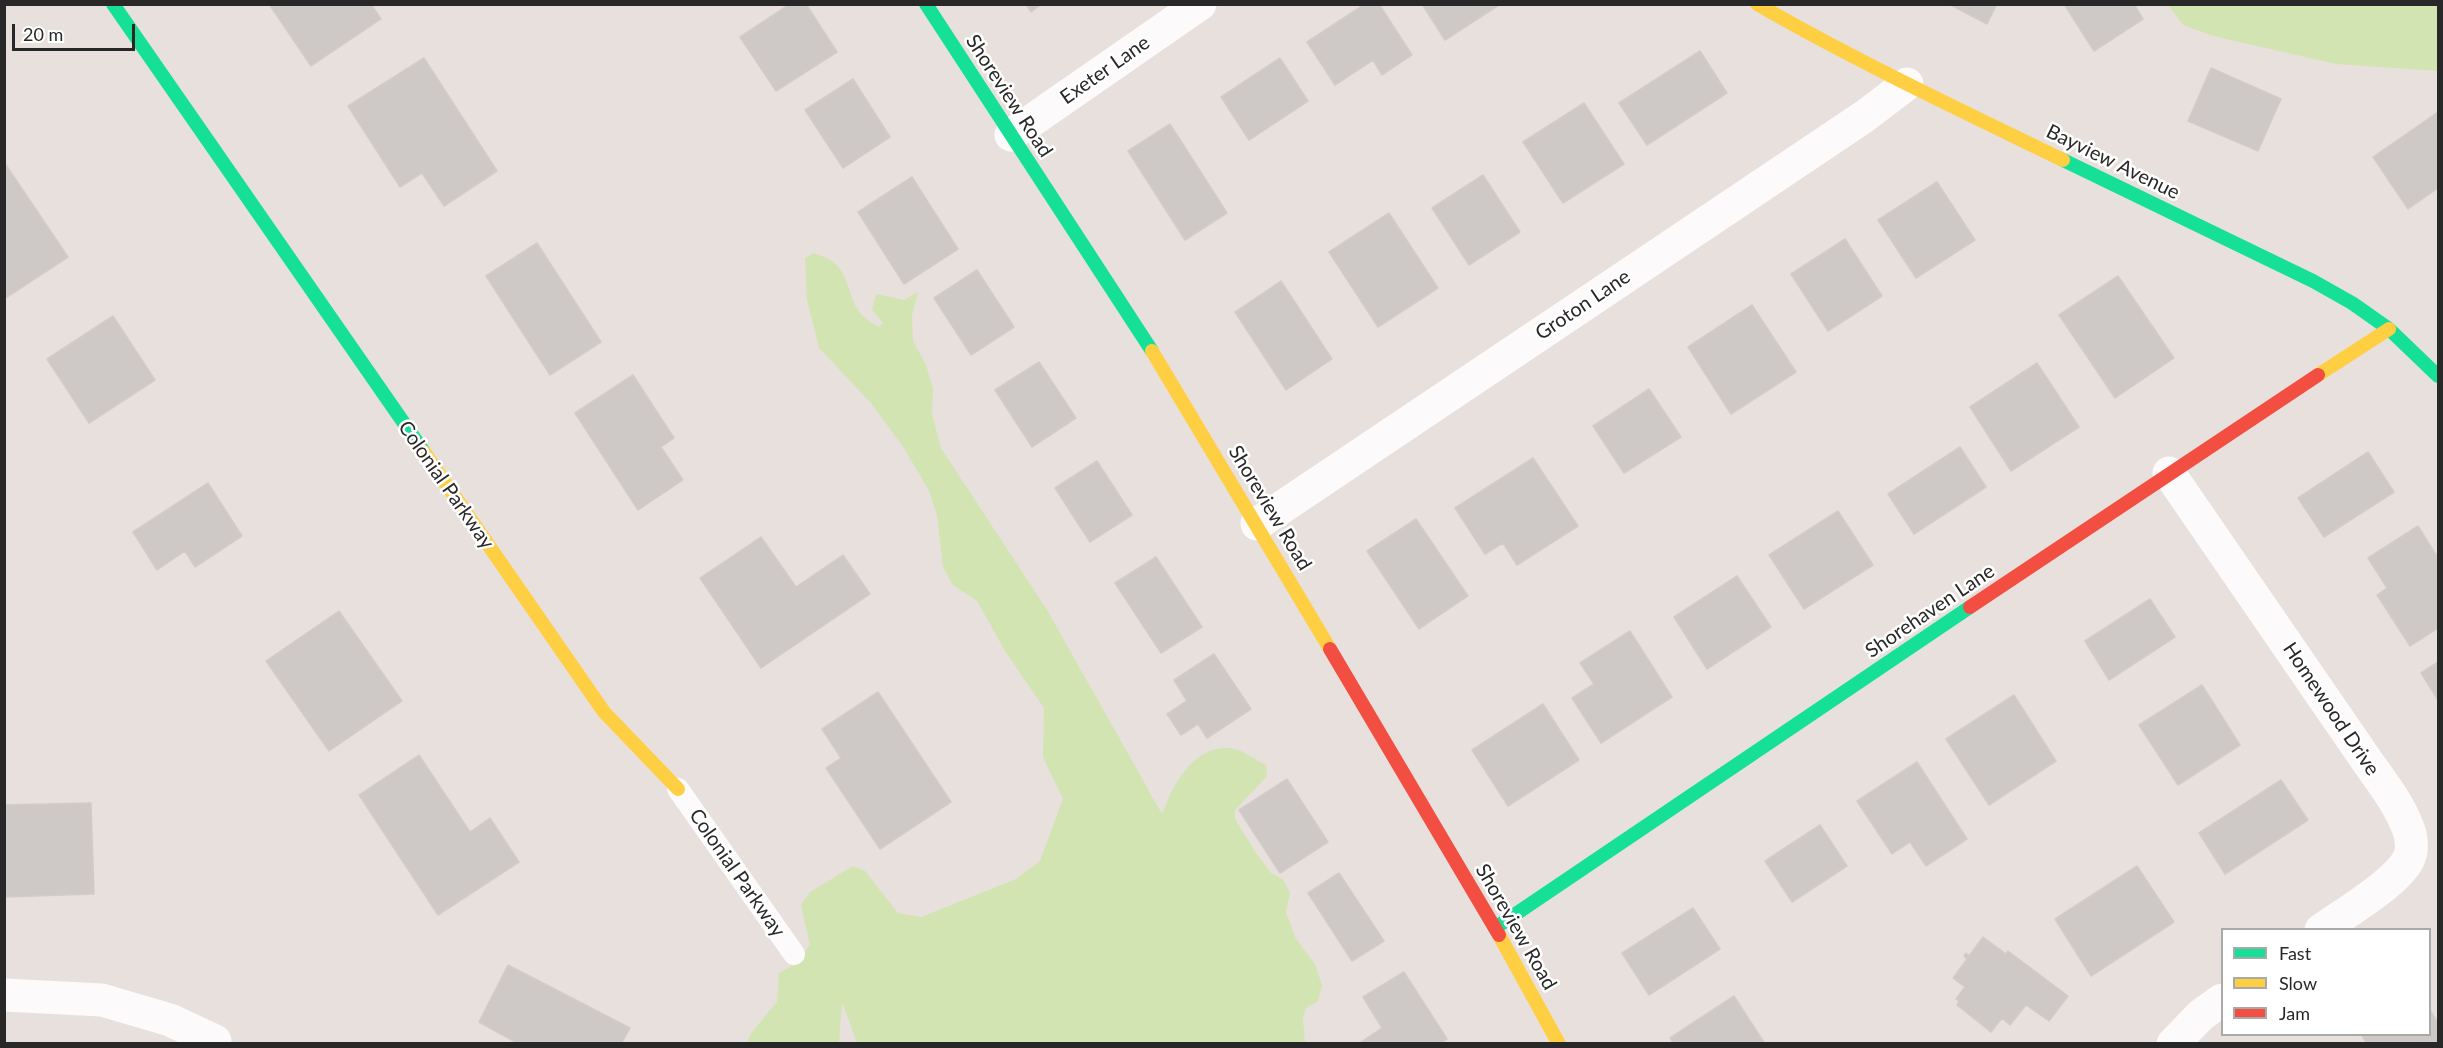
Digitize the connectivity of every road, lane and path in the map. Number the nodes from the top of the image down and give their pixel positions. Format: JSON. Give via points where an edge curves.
{"nodes":[{"id":1,"x":112,"y":4,"type":"edge"},
{"id":2,"x":926,"y":4,"type":"edge"},
{"id":3,"x":1200,"y":4,"type":"edge"},
{"id":4,"x":1757,"y":4,"type":"edge"},
{"id":5,"x":1907,"y":84,"type":"junction"},
{"id":6,"x":1011,"y":135,"type":"junction"},
{"id":7,"x":2389,"y":329,"type":"junction"},
{"id":8,"x":2439,"y":376,"type":"edge"},
{"id":9,"x":2169,"y":473,"type":"junction"},
{"id":10,"x":1257,"y":524,"type":"junction"},
{"id":11,"x":678,"y":789,"type":"joint"},
{"id":12,"x":1495,"y":928,"type":"junction"},
{"id":13,"x":2324,"y":928,"type":"edge"},
{"id":14,"x":794,"y":954,"type":"dead end"},
{"id":15,"x":4,"y":995,"type":"edge"},
{"id":16,"x":2221,"y":1001,"type":"edge"},
{"id":17,"x":215,"y":1041,"type":"dead end"},
{"id":18,"x":1559,"y":1044,"type":"edge"},
{"id":19,"x":2173,"y":1044,"type":"edge"}],
"edges":[{"from":1,"to":11,"type":"street","name":"Colonial Parkway","via":[[604,712]]},
{"from":2,"to":6,"type":"street","name":"Shoreview Road"},
{"from":3,"to":6,"type":"street","name":"Exeter Lane"},
{"from":4,"to":5,"type":"street","name":"Bayview Avenue"},
{"from":5,"to":7,"type":"street","name":"Bayview Avenue","via":[[2313,281]]},
{"from":5,"to":10,"type":"street","name":"Groton Lane"},
{"from":6,"to":10,"type":"street","name":"Shoreview Road","via":[[1155,355]]},
{"from":7,"to":8,"type":"street","name":"Bayview Avenue"},
{"from":7,"to":9,"type":"street","name":"Shorehaven Lane"},
{"from":9,"to":12,"type":"street","name":"Shorehaven Lane"},
{"from":9,"to":13,"type":"street","name":"Homewood Drive","via":[[2373,769],[2409,830],[2412,848],[2400,871]]},
{"from":10,"to":12,"type":"street","name":"Shoreview Road"},
{"from":11,"to":14,"type":"lane","name":"Colonial Parkway"},
{"from":12,"to":18,"type":"street","name":"Shoreview Road"},
{"from":15,"to":17,"type":"street","via":[[102,1000],[170,1020]]},
{"from":16,"to":19,"type":"street","via":[[2201,1015]]}]}
